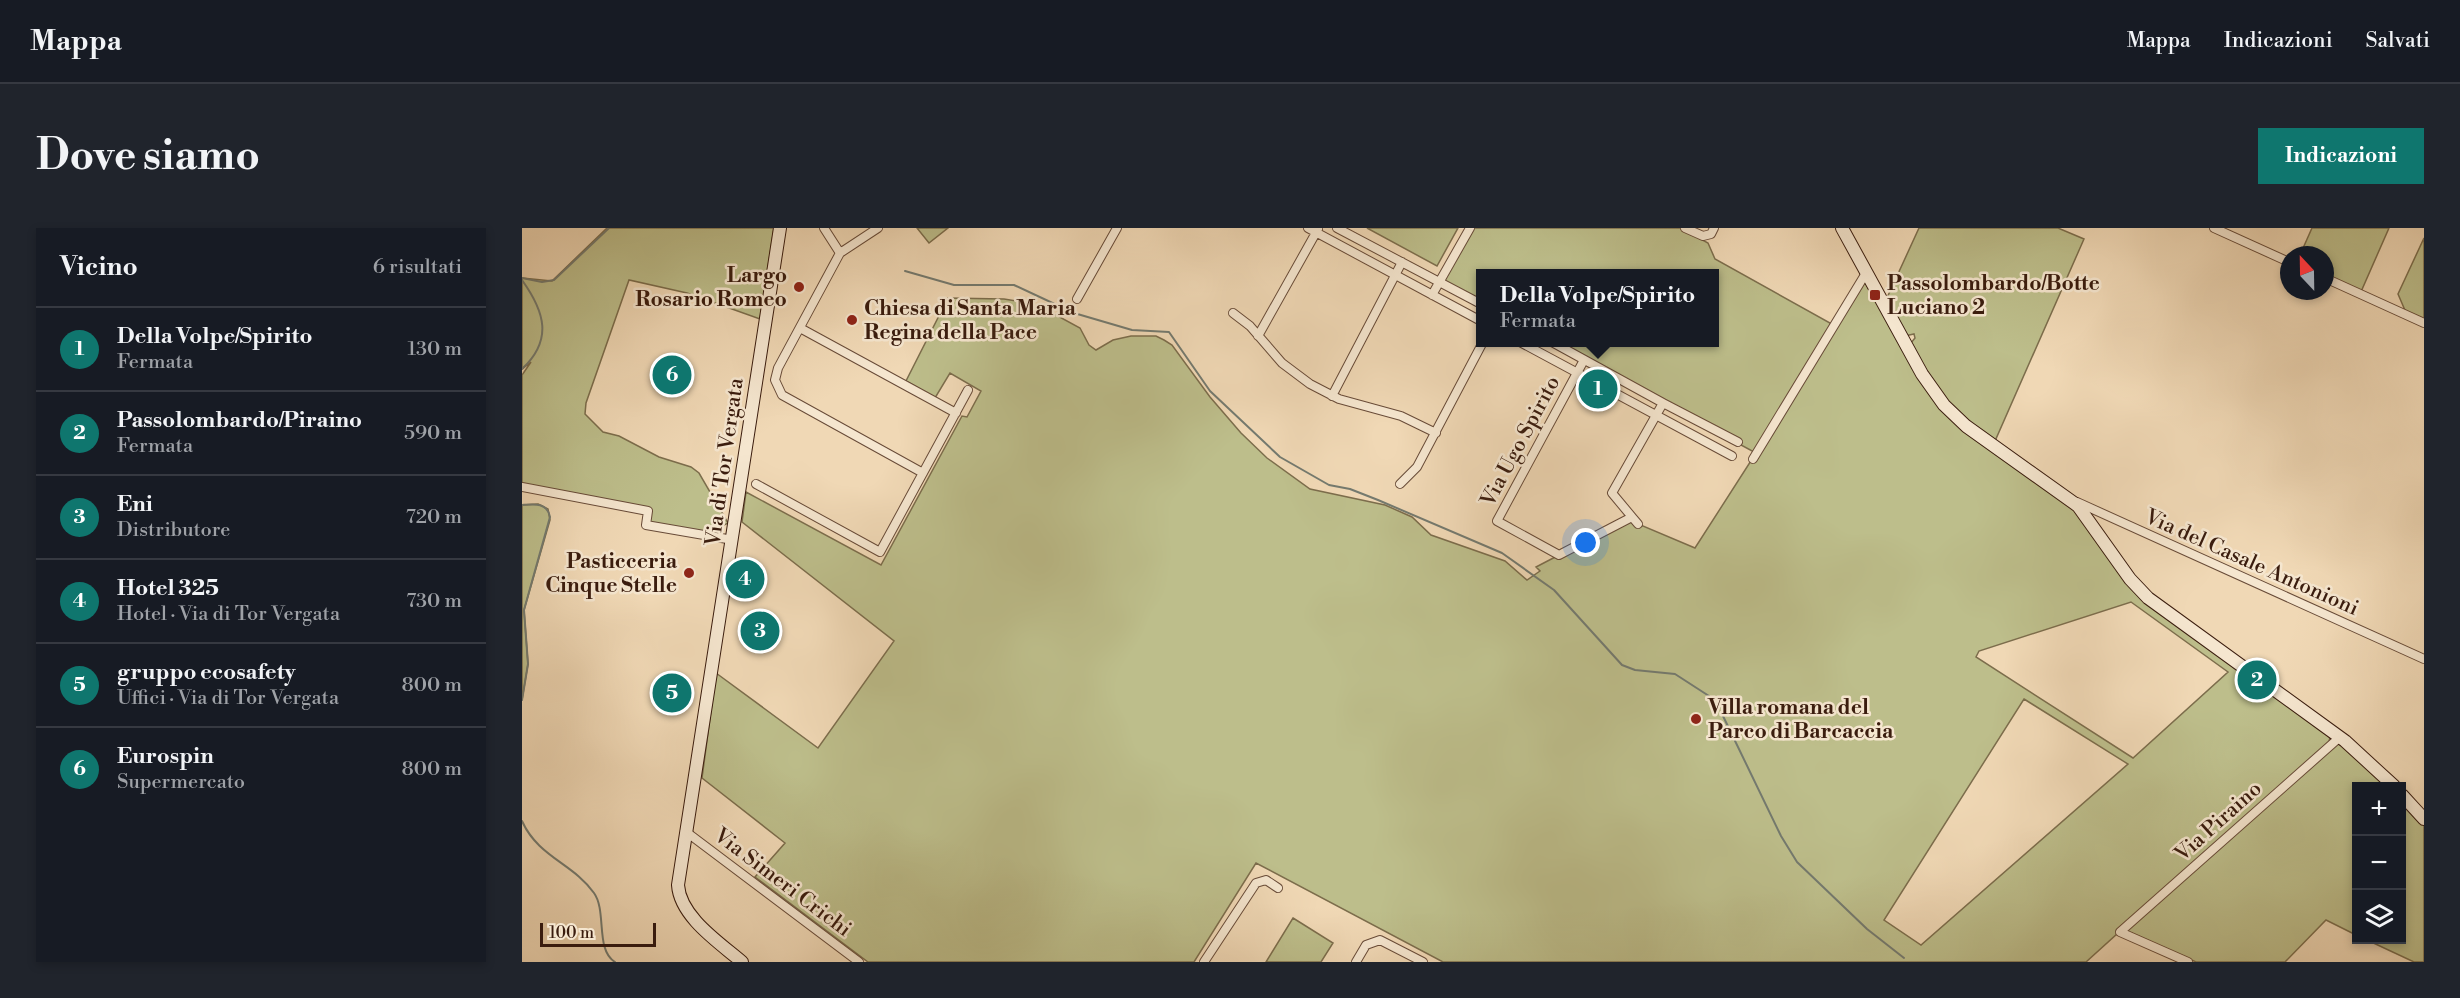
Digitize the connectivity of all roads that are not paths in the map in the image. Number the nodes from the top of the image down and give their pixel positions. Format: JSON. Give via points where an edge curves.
{"nodes":[{"id":1,"x":780,"y":228,"type":"edge"},
{"id":2,"x":824,"y":228,"type":"edge"},
{"id":3,"x":878,"y":228,"type":"edge"},
{"id":4,"x":1117,"y":228,"type":"edge"},
{"id":5,"x":1336,"y":228,"type":"edge"},
{"id":6,"x":1470,"y":228,"type":"edge"},
{"id":7,"x":1685,"y":228,"type":"edge"},
{"id":8,"x":1714,"y":228,"type":"edge"},
{"id":9,"x":1842,"y":228,"type":"edge"},
{"id":10,"x":2214,"y":228,"type":"edge"},
{"id":11,"x":1314,"y":230,"type":"edge"},
{"id":12,"x":840,"y":253,"type":"junction"},
{"id":13,"x":2280,"y":258,"type":"edge"},
{"id":14,"x":1402,"y":262,"type":"junction"},
{"id":15,"x":1866,"y":273,"type":"junction"},
{"id":16,"x":1395,"y":275,"type":"junction"},
{"id":17,"x":1440,"y":282,"type":"junction"},
{"id":18,"x":2334,"y":283,"type":"edge"},
{"id":19,"x":1432,"y":295,"type":"junction"},
{"id":20,"x":1077,"y":299,"type":"dead end"},
{"id":21,"x":1476,"y":301,"type":"edge"},
{"id":22,"x":1233,"y":313,"type":"dead end"},
{"id":23,"x":1476,"y":318,"type":"edge"},
{"id":24,"x":2424,"y":323,"type":"edge"},
{"id":25,"x":800,"y":328,"type":"junction"},
{"id":26,"x":1258,"y":336,"type":"junction"},
{"id":27,"x":1480,"y":347,"type":"edge"},
{"id":28,"x":1529,"y":347,"type":"edge"},
{"id":29,"x":1561,"y":347,"type":"edge"},
{"id":30,"x":1584,"y":360,"type":"junction"},
{"id":31,"x":1576,"y":373,"type":"junction"},
{"id":32,"x":968,"y":390,"type":"dead end"},
{"id":33,"x":1332,"y":396,"type":"junction"},
{"id":34,"x":1663,"y":403,"type":"junction"},
{"id":35,"x":956,"y":413,"type":"junction"},
{"id":36,"x":1655,"y":416,"type":"junction"},
{"id":37,"x":1436,"y":434,"type":"junction"},
{"id":38,"x":1738,"y":442,"type":"dead end"},
{"id":39,"x":1732,"y":456,"type":"dead end"},
{"id":40,"x":1753,"y":459,"type":"dead end"},
{"id":41,"x":923,"y":473,"type":"junction"},
{"id":42,"x":756,"y":484,"type":"dead end"},
{"id":43,"x":1400,"y":484,"type":"dead end"},
{"id":44,"x":522,"y":487,"type":"edge"},
{"id":45,"x":2066,"y":496,"type":"junction"},
{"id":46,"x":733,"y":540,"type":"junction"},
{"id":47,"x":2424,"y":659,"type":"edge"},
{"id":48,"x":2340,"y":737,"type":"junction"},
{"id":49,"x":2390,"y":782,"type":"edge"},
{"id":50,"x":2406,"y":799,"type":"edge"},
{"id":51,"x":2424,"y":819,"type":"edge"},
{"id":52,"x":685,"y":831,"type":"junction"},
{"id":53,"x":1278,"y":888,"type":"dead end"},
{"id":54,"x":742,"y":962,"type":"edge"},
{"id":55,"x":859,"y":962,"type":"edge"},
{"id":56,"x":1204,"y":962,"type":"edge"},
{"id":57,"x":1356,"y":962,"type":"edge"},
{"id":58,"x":1423,"y":962,"type":"edge"},
{"id":59,"x":2188,"y":962,"type":"edge"}],
"edges":[{"from":1,"to":46,"type":"street","name":"Via di Tor Vergata"},
{"from":2,"to":12,"type":"street"},
{"from":3,"to":12,"type":"street"},
{"from":4,"to":20,"type":"street"},
{"from":5,"to":14,"type":"street"},
{"from":6,"to":17,"type":"street"},
{"from":7,"to":8,"type":"street","via":[[1703,236],[1711,234]]},
{"from":9,"to":15,"type":"street"},
{"from":10,"to":13,"type":"street"},
{"from":11,"to":16,"type":"street"},
{"from":11,"to":26,"type":"street"},
{"from":12,"to":25,"type":"street"},
{"from":14,"to":16,"type":"street"},
{"from":14,"to":17,"type":"street"},
{"from":15,"to":40,"type":"street"},
{"from":15,"to":45,"type":"street","via":[[1922,374],[1944,405],[1966,426]]},
{"from":16,"to":19,"type":"street"},
{"from":16,"to":33,"type":"street"},
{"from":17,"to":19,"type":"street"},
{"from":17,"to":21,"type":"street"},
{"from":18,"to":24,"type":"street"},
{"from":19,"to":23,"type":"street"},
{"from":22,"to":26,"type":"street"},
{"from":25,"to":35,"type":"street"},
{"from":25,"to":41,"type":"street","via":[[778,368],[775,380],[782,395]]},
{"from":26,"to":33,"type":"street","via":[[1288,368]]},
{"from":27,"to":37,"type":"street"},
{"from":28,"to":31,"type":"street"},
{"from":29,"to":30,"type":"street"},
{"from":30,"to":31,"type":"street","name":"Via Ugo Spirito"},
{"from":30,"to":34,"type":"street"},
{"from":31,"to":36,"type":"street"},
{"from":31,"to":36,"type":"street","name":"Via Ugo Spirito","via":[[1497,521],[1560,555],[1635,521],[1612,493]]},
{"from":32,"to":35,"type":"street"},
{"from":33,"to":37,"type":"street","via":[[1401,416]]},
{"from":34,"to":36,"type":"street"},
{"from":34,"to":38,"type":"street"},
{"from":35,"to":41,"type":"street"},
{"from":36,"to":39,"type":"street"},
{"from":37,"to":43,"type":"street","via":[[1415,469]]},
{"from":41,"to":42,"type":"street","via":[[880,552]]},
{"from":44,"to":46,"type":"street","via":[[648,511],[646,525]]},
{"from":45,"to":47,"type":"street","name":"Via del Casale Antonioni"},
{"from":45,"to":48,"type":"street","via":[[2085,513],[2144,595]]},
{"from":46,"to":52,"type":"street","name":"Via di Tor Vergata"},
{"from":48,"to":49,"type":"street"},
{"from":48,"to":59,"type":"street","name":"Via Piraino","via":[[2120,932]]},
{"from":50,"to":51,"type":"street"},
{"from":52,"to":54,"type":"street","name":"Via di Tor Vergata","via":[[680,897],[708,933]]},
{"from":52,"to":55,"type":"street","name":"Via Simeri Crichi"},
{"from":53,"to":56,"type":"street","via":[[1266,880],[1256,883]]},
{"from":57,"to":58,"type":"street","via":[[1366,945],[1375,940],[1385,941]]}]}
